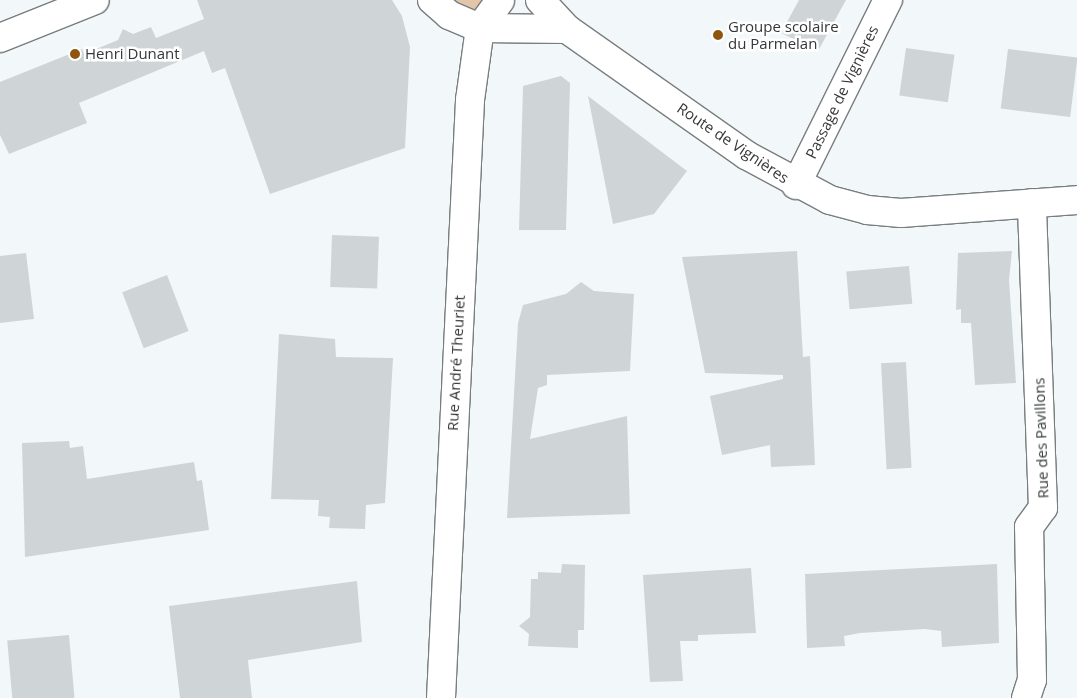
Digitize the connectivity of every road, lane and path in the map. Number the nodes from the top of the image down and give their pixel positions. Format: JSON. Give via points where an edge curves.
{"nodes":[{"id":1,"x":95,"y":0,"type":"edge"},
{"id":2,"x":432,"y":0,"type":"edge"},
{"id":3,"x":500,"y":0,"type":"edge"},
{"id":4,"x":540,"y":0,"type":"edge"},
{"id":5,"x":888,"y":0,"type":"edge"},
{"id":6,"x":480,"y":28,"type":"junction"},
{"id":7,"x":567,"y":29,"type":"junction"},
{"id":8,"x":0,"y":38,"type":"edge"},
{"id":9,"x":796,"y":185,"type":"junction"},
{"id":10,"x":1077,"y":200,"type":"edge"},
{"id":11,"x":1032,"y":204,"type":"junction"},
{"id":12,"x":441,"y":698,"type":"edge"},
{"id":13,"x":1026,"y":698,"type":"edge"}],
"edges":[{"from":1,"to":8,"type":"street"},
{"from":2,"to":6,"type":"street","via":[[449,15]]},
{"from":3,"to":6,"type":"street"},
{"from":4,"to":7,"type":"street","name":"Route de Vignières"},
{"from":5,"to":9,"type":"street","name":"Passage de Vignières"},
{"from":6,"to":7,"type":"street"},
{"from":6,"to":12,"type":"street","name":"Rue André Theuriet","via":[[464,174]]},
{"from":7,"to":9,"type":"street","name":"Route de Vignières"},
{"from":9,"to":11,"type":"street","name":"Route de Vignières","via":[[837,202],[884,212]]},
{"from":10,"to":11,"type":"street","name":"Route de Vignières"},
{"from":11,"to":13,"type":"street","name":"Rue des Pavillons","via":[[1043,508],[1030,527],[1032,680]]}]}
